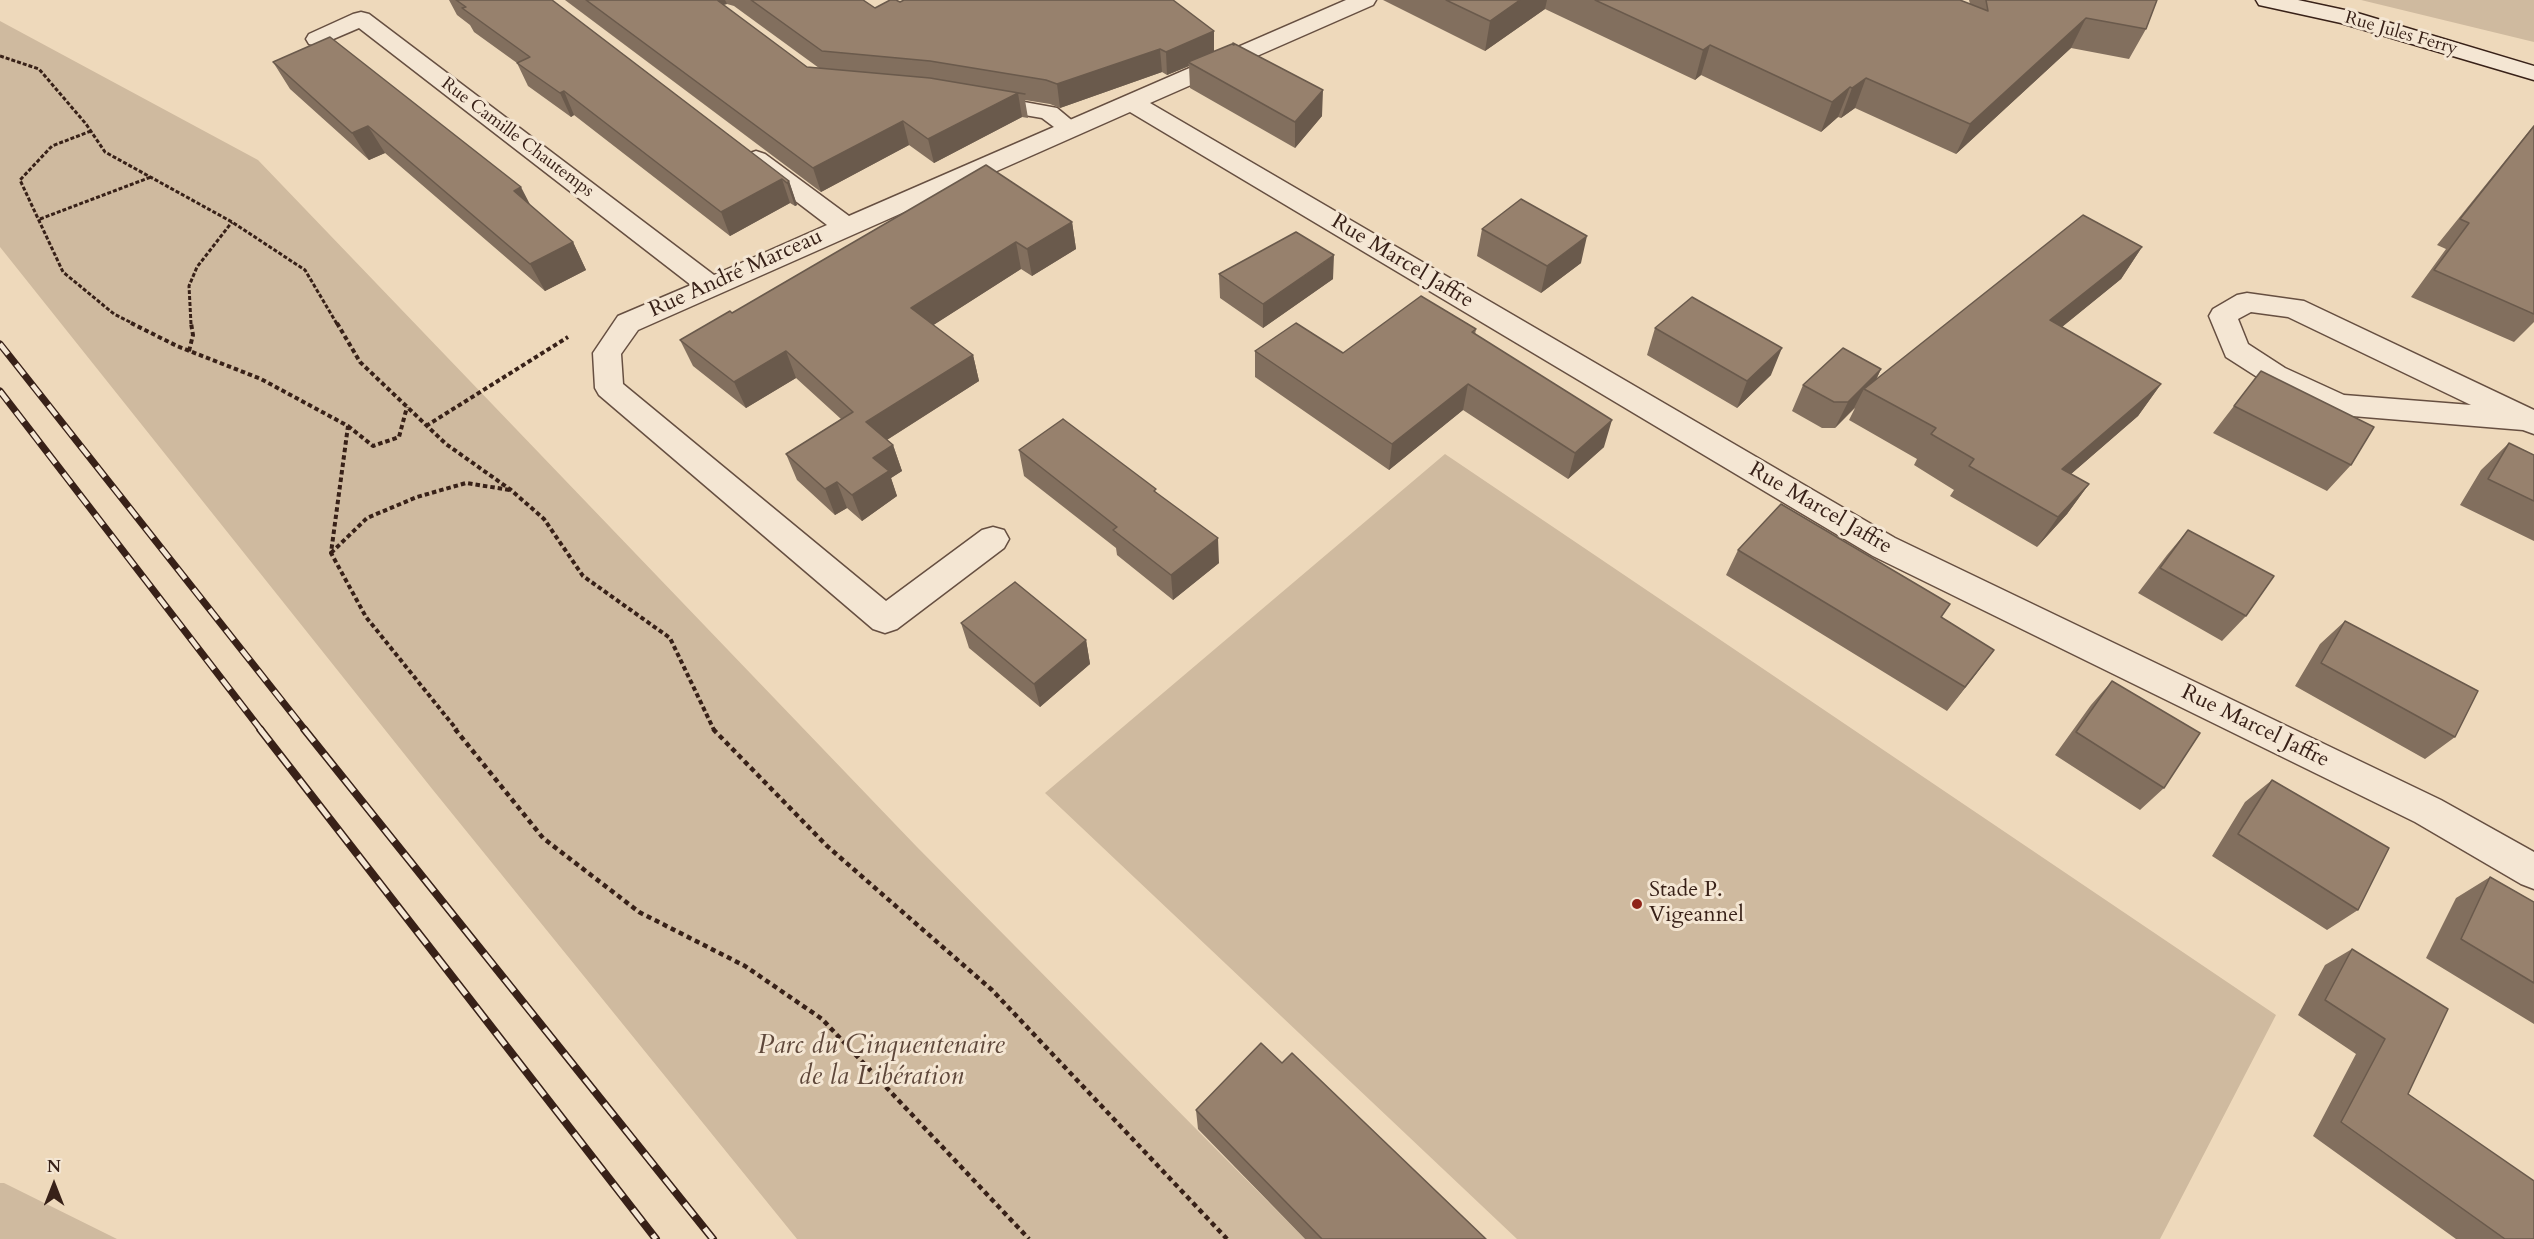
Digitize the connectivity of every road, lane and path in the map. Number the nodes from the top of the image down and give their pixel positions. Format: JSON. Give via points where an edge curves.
{"nodes":[{"id":1,"x":1365,"y":0,"type":"edge"},
{"id":2,"x":2267,"y":0,"type":"edge"},
{"id":3,"x":317,"y":39,"type":"dead end"},
{"id":4,"x":0,"y":56,"type":"edge"},
{"id":5,"x":2534,"y":73,"type":"edge"},
{"id":6,"x":969,"y":99,"type":"edge"},
{"id":7,"x":1130,"y":102,"type":"junction"},
{"id":8,"x":1070,"y":128,"type":"junction"},
{"id":9,"x":91,"y":131,"type":"junction"},
{"id":10,"x":737,"y":145,"type":"edge"},
{"id":11,"x":151,"y":177,"type":"junction"},
{"id":12,"x":40,"y":219,"type":"junction"},
{"id":13,"x":232,"y":222,"type":"junction"},
{"id":14,"x":846,"y":226,"type":"junction"},
{"id":15,"x":711,"y":286,"type":"junction"},
{"id":16,"x":577,"y":332,"type":"dead end"},
{"id":17,"x":189,"y":351,"type":"junction"},
{"id":18,"x":407,"y":407,"type":"junction"},
{"id":19,"x":2531,"y":422,"type":"edge"},
{"id":20,"x":348,"y":426,"type":"junction"},
{"id":21,"x":426,"y":426,"type":"junction"},
{"id":22,"x":511,"y":490,"type":"junction"},
{"id":23,"x":993,"y":539,"type":"dead end"},
{"id":24,"x":331,"y":553,"type":"junction"},
{"id":25,"x":2534,"y":872,"type":"edge"},
{"id":26,"x":1029,"y":1239,"type":"edge"},
{"id":27,"x":1227,"y":1239,"type":"edge"}],
"edges":[{"from":1,"to":7,"type":"street","name":"Rue André Marceau"},
{"from":2,"to":5,"type":"street","name":"Rue Jules Ferry","via":[[2346,17]]},
{"from":3,"to":15,"type":"street","name":"Rue Camille Chautemps","via":[[361,19]]},
{"from":4,"to":9,"type":"path","via":[[39,69]]},
{"from":6,"to":8,"type":"lane","via":[[1049,113]]},
{"from":7,"to":8,"type":"street","name":"Rue André Marceau"},
{"from":7,"to":25,"type":"street","name":"Rue Marcel Jaffre","via":[[1884,547],[2428,811]]},
{"from":8,"to":14,"type":"street","name":"Rue André Marceau"},
{"from":9,"to":11,"type":"path","via":[[105,152]]},
{"from":9,"to":12,"type":"path","via":[[52,146],[20,180]]},
{"from":10,"to":14,"type":"street"},
{"from":11,"to":12,"type":"path"},
{"from":11,"to":13,"type":"path"},
{"from":12,"to":17,"type":"path","via":[[63,272],[114,314]]},
{"from":13,"to":17,"type":"path","via":[[197,267],[189,286],[193,335]]},
{"from":13,"to":18,"type":"path","via":[[305,270],[360,362]]},
{"from":14,"to":15,"type":"street","name":"Rue André Marceau"},
{"from":15,"to":23,"type":"street","name":"Rue André Marceau","via":[[628,323],[607,353],[609,388],[885,620]]},
{"from":16,"to":21,"type":"path"},
{"from":17,"to":20,"type":"path","via":[[261,379]]},
{"from":18,"to":20,"type":"path","via":[[399,437],[373,446]]},
{"from":18,"to":21,"type":"path"},
{"from":19,"to":19,"type":"street","via":[[2294,308],[2247,302],[2223,316],[2236,350],[2275,375],[2340,405]]},
{"from":20,"to":24,"type":"path"},
{"from":21,"to":22,"type":"path"},
{"from":22,"to":24,"type":"path","via":[[466,483],[417,497],[367,518]]},
{"from":22,"to":27,"type":"path","via":[[544,519],[583,576],[669,638],[712,728],[827,846],[992,990]]},
{"from":24,"to":26,"type":"path","via":[[366,617],[543,838],[639,912],[745,966],[822,1019]]}]}
